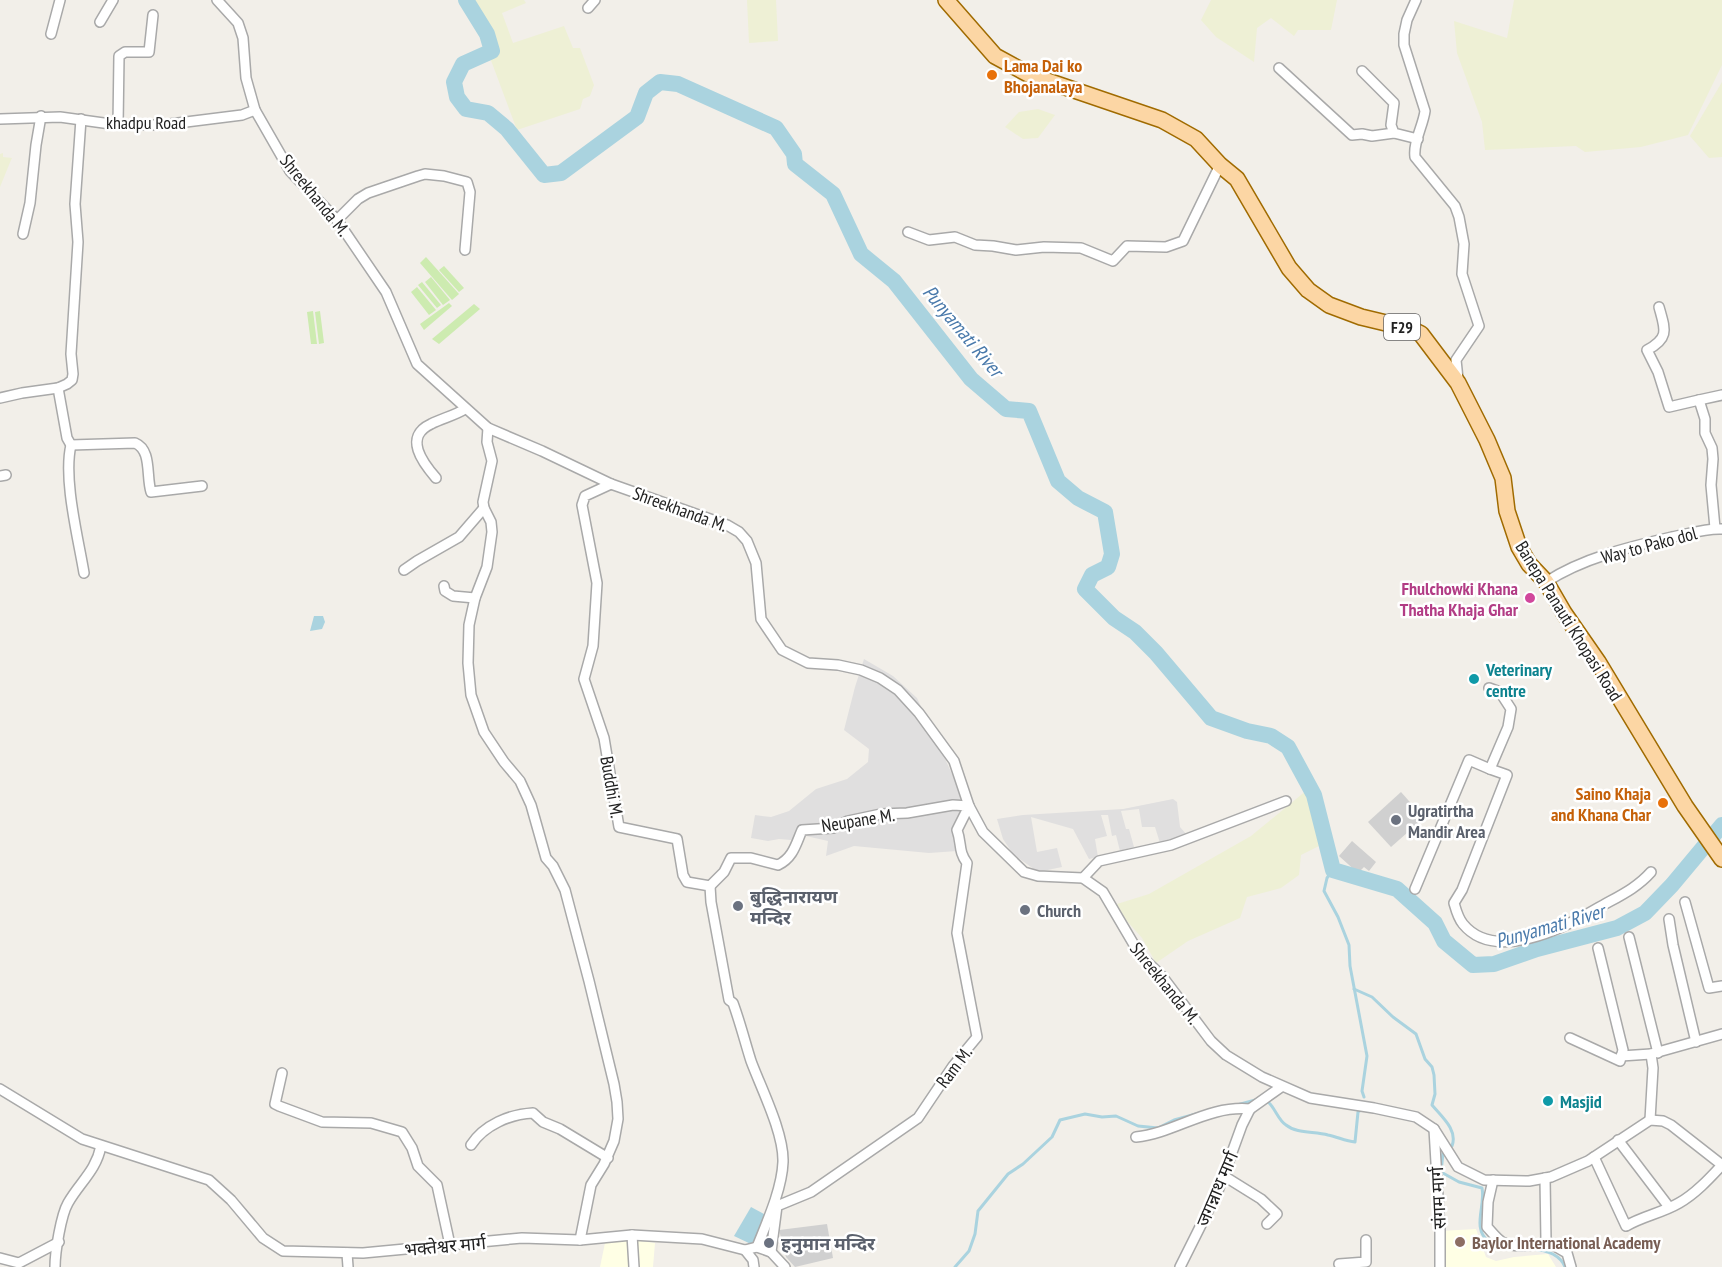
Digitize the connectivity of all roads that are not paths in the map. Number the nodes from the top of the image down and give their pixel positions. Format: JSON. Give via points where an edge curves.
{"nodes":[{"id":1,"x":60,"y":0,"type":"edge"},
{"id":2,"x":113,"y":0,"type":"edge"},
{"id":3,"x":217,"y":0,"type":"edge"},
{"id":4,"x":946,"y":0,"type":"edge"},
{"id":5,"x":1416,"y":0,"type":"edge"},
{"id":6,"x":153,"y":15,"type":"dead end"},
{"id":7,"x":100,"y":22,"type":"dead end"},
{"id":8,"x":51,"y":34,"type":"dead end"},
{"id":9,"x":1279,"y":68,"type":"dead end"},
{"id":10,"x":1362,"y":71,"type":"dead end"},
{"id":11,"x":255,"y":110,"type":"junction"},
{"id":12,"x":42,"y":116,"type":"junction"},
{"id":13,"x":0,"y":119,"type":"edge"},
{"id":14,"x":81,"y":119,"type":"junction"},
{"id":15,"x":118,"y":125,"type":"junction"},
{"id":16,"x":1395,"y":133,"type":"junction"},
{"id":17,"x":1418,"y":139,"type":"junction"},
{"id":18,"x":1220,"y":165,"type":"junction"},
{"id":19,"x":337,"y":220,"type":"junction"},
{"id":20,"x":908,"y":232,"type":"dead end"},
{"id":21,"x":23,"y":234,"type":"dead end"},
{"id":22,"x":465,"y":250,"type":"dead end"},
{"id":23,"x":1659,"y":307,"type":"dead end"},
{"id":24,"x":1458,"y":383,"type":"junction"},
{"id":25,"x":58,"y":388,"type":"junction"},
{"id":26,"x":1722,"y":395,"type":"edge"},
{"id":27,"x":0,"y":398,"type":"edge"},
{"id":28,"x":1699,"y":400,"type":"junction"},
{"id":29,"x":465,"y":409,"type":"junction"},
{"id":30,"x":488,"y":428,"type":"junction"},
{"id":31,"x":71,"y":445,"type":"junction"},
{"id":32,"x":436,"y":478,"type":"dead end"},
{"id":33,"x":611,"y":484,"type":"junction"},
{"id":34,"x":202,"y":486,"type":"dead end"},
{"id":35,"x":484,"y":508,"type":"junction"},
{"id":36,"x":1718,"y":528,"type":"edge"},
{"id":37,"x":404,"y":570,"type":"dead end"},
{"id":38,"x":84,"y":573,"type":"dead end"},
{"id":39,"x":1546,"y":582,"type":"junction"},
{"id":40,"x":444,"y":586,"type":"dead end"},
{"id":41,"x":475,"y":598,"type":"junction"},
{"id":42,"x":1490,"y":688,"type":"dead end"},
{"id":43,"x":1490,"y":770,"type":"junction"},
{"id":44,"x":1286,"y":801,"type":"dead end"},
{"id":45,"x":969,"y":806,"type":"junction"},
{"id":46,"x":1722,"y":859,"type":"edge"},
{"id":47,"x":1651,"y":872,"type":"dead end"},
{"id":48,"x":1083,"y":878,"type":"junction"},
{"id":49,"x":710,"y":886,"type":"junction"},
{"id":50,"x":1415,"y":889,"type":"dead end"},
{"id":51,"x":1685,"y":902,"type":"dead end"},
{"id":52,"x":1669,"y":919,"type":"dead end"},
{"id":53,"x":1629,"y":937,"type":"dead end"},
{"id":54,"x":1598,"y":948,"type":"dead end"},
{"id":55,"x":1722,"y":986,"type":"edge"},
{"id":56,"x":1722,"y":1034,"type":"edge"},
{"id":57,"x":1570,"y":1038,"type":"dead end"},
{"id":58,"x":1696,"y":1042,"type":"junction"},
{"id":59,"x":1654,"y":1054,"type":"junction"},
{"id":60,"x":1621,"y":1056,"type":"junction"},
{"id":61,"x":282,"y":1073,"type":"dead end"},
{"id":62,"x":1279,"y":1088,"type":"junction"},
{"id":63,"x":0,"y":1089,"type":"edge"},
{"id":64,"x":1254,"y":1107,"type":"junction"},
{"id":65,"x":1650,"y":1120,"type":"junction"},
{"id":66,"x":1434,"y":1129,"type":"junction"},
{"id":67,"x":1137,"y":1137,"type":"dead end"},
{"id":68,"x":1618,"y":1140,"type":"junction"},
{"id":69,"x":471,"y":1145,"type":"dead end"},
{"id":70,"x":101,"y":1146,"type":"junction"},
{"id":71,"x":1594,"y":1157,"type":"junction"},
{"id":72,"x":608,"y":1158,"type":"junction"},
{"id":73,"x":1722,"y":1165,"type":"edge"},
{"id":74,"x":1224,"y":1176,"type":"junction"},
{"id":75,"x":1545,"y":1178,"type":"junction"},
{"id":76,"x":1493,"y":1180,"type":"junction"},
{"id":77,"x":1669,"y":1208,"type":"junction"},
{"id":78,"x":1267,"y":1224,"type":"dead end"},
{"id":79,"x":632,"y":1235,"type":"junction"},
{"id":80,"x":580,"y":1240,"type":"junction"},
{"id":81,"x":1366,"y":1240,"type":"dead end"},
{"id":82,"x":1546,"y":1241,"type":"junction"},
{"id":83,"x":59,"y":1242,"type":"junction"},
{"id":84,"x":450,"y":1245,"type":"junction"},
{"id":85,"x":758,"y":1246,"type":"junction"},
{"id":86,"x":745,"y":1250,"type":"junction"},
{"id":87,"x":771,"y":1252,"type":"junction"},
{"id":88,"x":347,"y":1253,"type":"junction"},
{"id":89,"x":0,"y":1258,"type":"edge"},
{"id":90,"x":1339,"y":1264,"type":"dead end"},
{"id":91,"x":1368,"y":1265,"type":"edge"},
{"id":92,"x":55,"y":1267,"type":"edge"},
{"id":93,"x":348,"y":1267,"type":"edge"},
{"id":94,"x":634,"y":1267,"type":"edge"},
{"id":95,"x":754,"y":1267,"type":"edge"},
{"id":96,"x":785,"y":1267,"type":"edge"},
{"id":97,"x":1180,"y":1267,"type":"edge"},
{"id":98,"x":1440,"y":1267,"type":"edge"},
{"id":99,"x":1571,"y":1267,"type":"edge"}],
"edges":[{"from":1,"to":8,"type":"street"},
{"from":2,"to":7,"type":"street"},
{"from":3,"to":11,"type":"street","name":"Shreekhanda M.","via":[[238,23]]},
{"from":4,"to":18,"type":"main road","name":"Banepa Panauti Khopasi Road","number":"F29","via":[[995,56],[1030,75],[1162,120],[1196,139]]},
{"from":5,"to":17,"type":"street","via":[[1404,45],[1425,111]]},
{"from":6,"to":15,"type":"street","via":[[148,52],[125,52],[119,56]]},
{"from":9,"to":16,"type":"street","via":[[1352,135]]},
{"from":10,"to":16,"type":"street","via":[[1394,103],[1391,125]]},
{"from":11,"to":15,"type":"street","name":"khadpu Road","via":[[195,122]]},
{"from":11,"to":19,"type":"street","name":"Shreekhanda M.","via":[[290,171]]},
{"from":12,"to":13,"type":"street","name":"khadpu Road"},
{"from":12,"to":14,"type":"street","name":"khadpu Road"},
{"from":12,"to":21,"type":"street"},
{"from":14,"to":15,"type":"street","name":"khadpu Road"},
{"from":14,"to":25,"type":"street","via":[[75,204],[78,243],[73,374],[72,380]]},
{"from":16,"to":17,"type":"street"},
{"from":17,"to":24,"type":"street","via":[[1415,157],[1455,206],[1459,217],[1464,244],[1462,274],[1479,326],[1456,360]]},
{"from":18,"to":20,"type":"street","via":[[1183,241],[1166,247],[1126,246],[1113,261],[1081,249],[1016,250],[975,245],[955,237],[929,240]]},
{"from":18,"to":24,"type":"main road","name":"Banepa Panauti Khopasi Road","number":"F29","via":[[1237,179],[1289,268],[1308,290],[1329,305],[1421,334]]},
{"from":19,"to":22,"type":"street","via":[[368,193],[425,174],[460,179],[467,182],[470,192]]},
{"from":19,"to":29,"type":"street","name":"Shreekhanda M.","via":[[386,292],[417,364]]},
{"from":23,"to":28,"type":"street","via":[[1664,337],[1647,350],[1669,407]]},
{"from":24,"to":39,"type":"main road","name":"Banepa Panauti Khopasi Road","number":"F29","via":[[1503,478],[1507,511],[1519,547]]},
{"from":25,"to":27,"type":"street"},
{"from":25,"to":31,"type":"street"},
{"from":26,"to":28,"type":"street"},
{"from":28,"to":36,"type":"street","via":[[1712,448]]},
{"from":29,"to":30,"type":"street","name":"Shreekhanda M."},
{"from":29,"to":32,"type":"street","via":[[433,422],[420,435],[418,453]]},
{"from":30,"to":33,"type":"street","name":"Shreekhanda M."},
{"from":30,"to":35,"type":"street","via":[[492,461]]},
{"from":31,"to":34,"type":"street","via":[[135,443],[145,452],[151,492]]},
{"from":31,"to":38,"type":"street","via":[[69,477]]},
{"from":33,"to":45,"type":"street","name":"Shreekhanda M.","via":[[739,532],[756,563],[761,619],[782,650],[808,663],[861,670],[898,690],[954,761]]},
{"from":33,"to":49,"type":"street","name":"Buddhi M.","via":[[585,495],[582,506],[597,583],[593,646],[584,679],[604,738],[619,828],[677,840],[687,882]]},
{"from":35,"to":37,"type":"street","via":[[459,537]]},
{"from":35,"to":41,"type":"street","via":[[492,532],[487,567]]},
{"from":36,"to":39,"type":"street","name":"Way to Pako dol","via":[[1621,549]]},
{"from":39,"to":46,"type":"main road","name":"Banepa Panauti Khopasi Road","number":"F29","via":[[1685,807]]},
{"from":40,"to":41,"type":"street","via":[[453,596]]},
{"from":41,"to":72,"type":"street","via":[[469,625],[471,695],[484,732],[520,781],[546,858],[565,890],[614,1084],[618,1119]]},
{"from":42,"to":43,"type":"street","via":[[1500,692],[1511,709],[1508,727]]},
{"from":43,"to":47,"type":"street","via":[[1507,775],[1454,903],[1462,924],[1475,935],[1493,942],[1515,942],[1560,927],[1640,884]]},
{"from":43,"to":50,"type":"street","via":[[1468,760]]},
{"from":44,"to":48,"type":"street","via":[[1171,845],[1099,861]]},
{"from":45,"to":48,"type":"street","name":"Shreekhanda M.","via":[[983,831],[1024,872]]},
{"from":45,"to":49,"type":"street","name":"Neupane M.","via":[[881,814],[833,828],[802,830],[793,853],[784,862],[778,865],[731,858]]},
{"from":45,"to":87,"type":"street","name":"Ram M.","via":[[957,830],[960,854],[967,863],[957,933],[976,1037],[918,1118],[811,1192],[777,1206]]},
{"from":48,"to":62,"type":"street","name":"Shreekhanda M.","via":[[1103,892],[1140,955],[1162,976],[1211,1041]]},
{"from":49,"to":85,"type":"street","via":[[729,1000],[744,1030],[778,1132],[783,1162],[774,1203]]},
{"from":51,"to":55,"type":"street","via":[[1709,988]]},
{"from":52,"to":58,"type":"street"},
{"from":53,"to":59,"type":"street"},
{"from":54,"to":60,"type":"street","via":[[1623,1050]]},
{"from":56,"to":58,"type":"street"},
{"from":57,"to":60,"type":"street","via":[[1620,1061]]},
{"from":58,"to":59,"type":"street"},
{"from":59,"to":60,"type":"street"},
{"from":59,"to":65,"type":"street"},
{"from":61,"to":84,"type":"street","via":[[276,1104],[279,1106],[322,1122],[371,1123],[402,1132],[418,1166],[437,1185]]},
{"from":62,"to":64,"type":"street"},
{"from":62,"to":66,"type":"street","name":"Shreekhanda M.","via":[[1310,1098],[1416,1118]]},
{"from":63,"to":70,"type":"street","name":"भक्तेश्वर मार्ग","via":[[82,1139]]},
{"from":64,"to":67,"type":"street","via":[[1204,1115],[1151,1136]]},
{"from":64,"to":74,"type":"street","name":"जगन्नाथ मार्ग","via":[[1242,1125]]},
{"from":65,"to":68,"type":"street"},
{"from":65,"to":73,"type":"street","via":[[1671,1125]]},
{"from":66,"to":76,"type":"street","via":[[1458,1167],[1484,1180]]},
{"from":66,"to":98,"type":"street","name":"संगम मार्ग"},
{"from":68,"to":71,"type":"street"},
{"from":68,"to":77,"type":"street"},
{"from":69,"to":72,"type":"street","via":[[477,1135],[491,1126],[518,1113],[533,1113]]},
{"from":70,"to":83,"type":"street","via":[[99,1160],[63,1214]]},
{"from":70,"to":88,"type":"street","name":"भक्तेश्वर मार्ग","via":[[209,1180],[263,1238],[284,1251]]},
{"from":71,"to":75,"type":"street"},
{"from":71,"to":77,"type":"street","via":[[1626,1227]]},
{"from":72,"to":80,"type":"street","via":[[591,1185]]},
{"from":73,"to":77,"type":"street","via":[[1690,1196]]},
{"from":74,"to":78,"type":"street","via":[[1277,1214]]},
{"from":74,"to":97,"type":"street","name":"जगन्नाथ मार्ग"},
{"from":75,"to":76,"type":"street"},
{"from":75,"to":82,"type":"street"},
{"from":76,"to":82,"type":"street","via":[[1487,1227],[1503,1244],[1541,1245]]},
{"from":79,"to":80,"type":"street","name":"भक्तेश्वर मार्ग"},
{"from":79,"to":86,"type":"street","name":"भक्तेश्वर मार्ग","via":[[702,1239]]},
{"from":79,"to":94,"type":"street"},
{"from":80,"to":84,"type":"street","name":"भक्तेश्वर मार्ग","via":[[522,1238]]},
{"from":81,"to":91,"type":"street"},
{"from":82,"to":99,"type":"street","via":[[1567,1253]]},
{"from":83,"to":89,"type":"street","via":[[19,1263]]},
{"from":83,"to":92,"type":"street"},
{"from":84,"to":88,"type":"street","name":"भक्तेश्वर मार्ग"},
{"from":85,"to":86,"type":"street"},
{"from":85,"to":87,"type":"street"},
{"from":86,"to":95,"type":"street"},
{"from":87,"to":96,"type":"street"},
{"from":88,"to":93,"type":"street"},
{"from":90,"to":91,"type":"street"}]}
